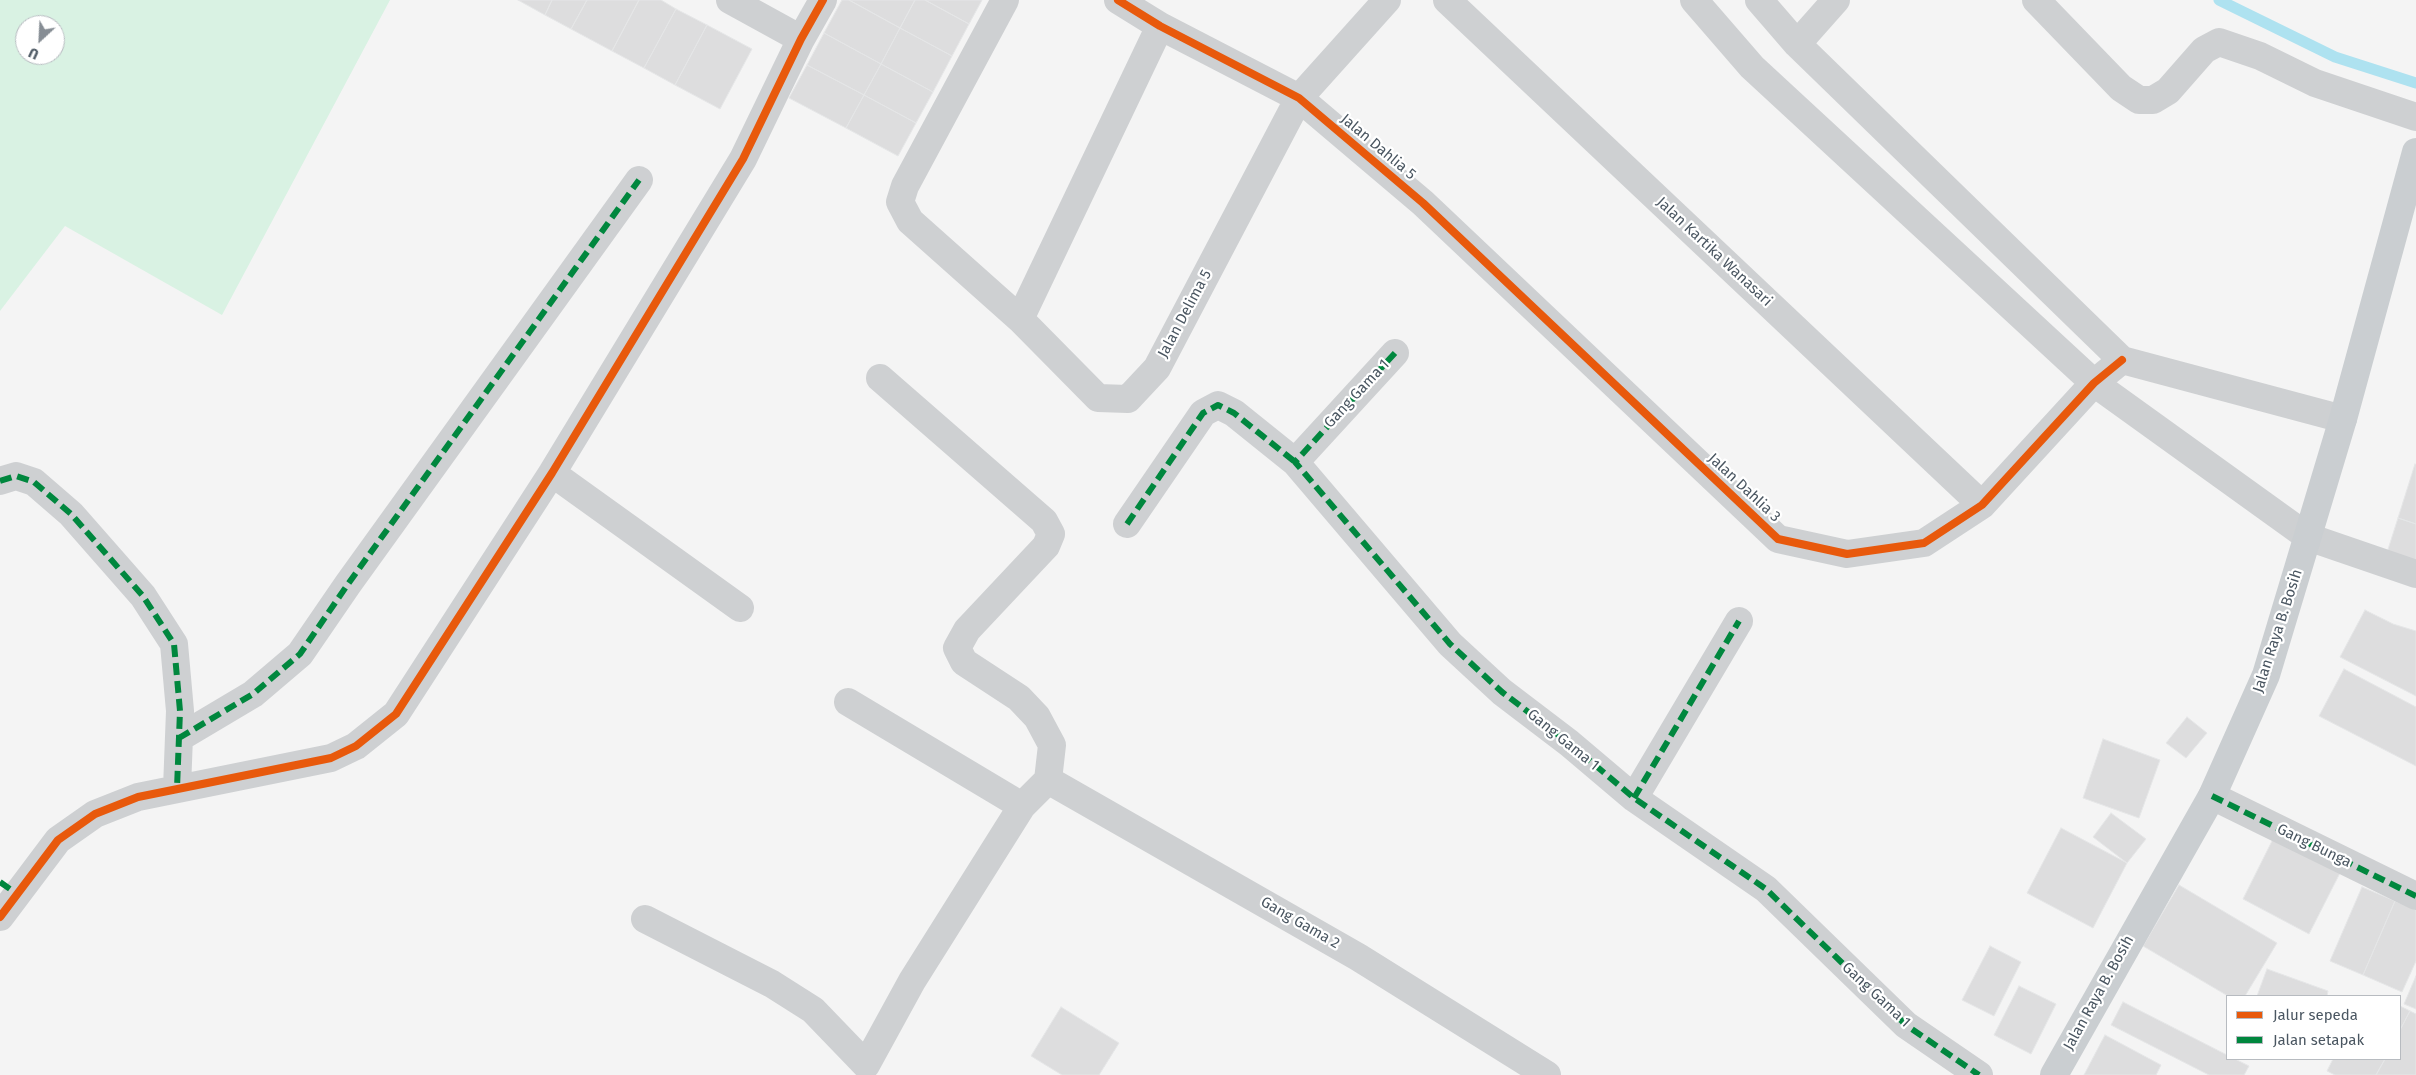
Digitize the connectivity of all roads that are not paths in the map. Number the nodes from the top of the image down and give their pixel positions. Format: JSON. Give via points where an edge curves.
{"nodes":[{"id":1,"x":730,"y":0,"type":"edge"},
{"id":2,"x":823,"y":0,"type":"edge"},
{"id":3,"x":1005,"y":0,"type":"edge"},
{"id":4,"x":1118,"y":0,"type":"edge"},
{"id":5,"x":1387,"y":0,"type":"edge"},
{"id":6,"x":1447,"y":0,"type":"edge"},
{"id":7,"x":1694,"y":0,"type":"edge"},
{"id":8,"x":1759,"y":0,"type":"edge"},
{"id":9,"x":1836,"y":0,"type":"edge"},
{"id":10,"x":2036,"y":0,"type":"edge"},
{"id":11,"x":1160,"y":26,"type":"junction"},
{"id":12,"x":801,"y":39,"type":"junction"},
{"id":13,"x":1797,"y":44,"type":"junction"},
{"id":14,"x":1299,"y":98,"type":"junction"},
{"id":15,"x":2416,"y":117,"type":"edge"},
{"id":16,"x":2416,"y":152,"type":"edge"},
{"id":17,"x":639,"y":180,"type":"dead end"},
{"id":18,"x":1020,"y":319,"type":"junction"},
{"id":19,"x":1395,"y":353,"type":"dead end"},
{"id":20,"x":1587,"y":360,"type":"joint"},
{"id":21,"x":2122,"y":360,"type":"junction"},
{"id":22,"x":880,"y":378,"type":"dead end"},
{"id":23,"x":2094,"y":382,"type":"junction"},
{"id":24,"x":2343,"y":419,"type":"junction"},
{"id":25,"x":1295,"y":462,"type":"junction"},
{"id":26,"x":552,"y":473,"type":"junction"},
{"id":27,"x":0,"y":482,"type":"edge"},
{"id":28,"x":1982,"y":505,"type":"junction"},
{"id":29,"x":1127,"y":524,"type":"dead end"},
{"id":30,"x":2308,"y":538,"type":"junction"},
{"id":31,"x":2416,"y":574,"type":"edge"},
{"id":32,"x":740,"y":608,"type":"dead end"},
{"id":33,"x":1739,"y":621,"type":"dead end"},
{"id":34,"x":848,"y":702,"type":"dead end"},
{"id":35,"x":179,"y":738,"type":"junction"},
{"id":36,"x":1048,"y":780,"type":"junction"},
{"id":37,"x":178,"y":788,"type":"junction"},
{"id":38,"x":2212,"y":796,"type":"junction"},
{"id":39,"x":1634,"y":798,"type":"junction"},
{"id":40,"x":1022,"y":806,"type":"junction"},
{"id":41,"x":9,"y":888,"type":"edge"},
{"id":42,"x":2416,"y":896,"type":"edge"},
{"id":43,"x":0,"y":917,"type":"edge"},
{"id":44,"x":645,"y":919,"type":"dead end"},
{"id":45,"x":863,"y":1070,"type":"edge"},
{"id":46,"x":1547,"y":1075,"type":"edge"},
{"id":47,"x":1979,"y":1075,"type":"edge"},
{"id":48,"x":2054,"y":1075,"type":"edge"}],
"edges":[{"from":1,"to":12,"type":"street"},
{"from":2,"to":12,"type":"street"},
{"from":3,"to":18,"type":"street","name":"Jalan Delima 5","via":[[900,202],[910,221]]},
{"from":4,"to":11,"type":"street","name":"Jalan Dahlia 5"},
{"from":5,"to":14,"type":"street","name":"Jalan Delima 5"},
{"from":6,"to":28,"type":"street","name":"Jalan Kartika Wanasari"},
{"from":7,"to":23,"type":"street","via":[[1752,67]]},
{"from":8,"to":13,"type":"street"},
{"from":9,"to":13,"type":"street"},
{"from":10,"to":15,"type":"street","via":[[2121,88],[2139,100],[2153,100],[2168,91],[2204,50],[2219,42],[2260,56],[2315,84]]},
{"from":11,"to":14,"type":"street","name":"Jalan Dahlia 5"},
{"from":11,"to":18,"type":"street"},
{"from":12,"to":26,"type":"street","via":[[743,158]]},
{"from":13,"to":21,"type":"street"},
{"from":14,"to":18,"type":"street","name":"Jalan Delima 5","via":[[1157,368],[1128,399],[1098,398]]},
{"from":14,"to":20,"type":"street","name":"Jalan Dahlia 5","via":[[1423,203]]},
{"from":16,"to":24,"type":"main road","name":"Jalan Raya B. Bosih"},
{"from":17,"to":35,"type":"street","via":[[300,654],[253,694]]},
{"from":19,"to":25,"type":"street","name":"Gang Gama 1"},
{"from":20,"to":28,"type":"street","name":"Jalan Dahlia 3","via":[[1778,539],[1847,554],[1924,544]]},
{"from":21,"to":23,"type":"street","name":"Jalan Dahlia 3"},
{"from":21,"to":24,"type":"street"},
{"from":22,"to":36,"type":"street","via":[[1044,521],[1051,534],[1046,546],[967,630],[957,648],[964,662],[1019,698],[1037,716],[1052,746]]},
{"from":23,"to":28,"type":"street","name":"Jalan Dahlia 3"},
{"from":23,"to":30,"type":"street"},
{"from":24,"to":30,"type":"main road","name":"Jalan Raya B. Bosih"},
{"from":25,"to":29,"type":"street","via":[[1234,412],[1218,405],[1202,412]]},
{"from":25,"to":39,"type":"street","name":"Gang Gama 1","via":[[1450,644],[1502,692]]},
{"from":26,"to":32,"type":"street"},
{"from":26,"to":37,"type":"street","via":[[396,714],[356,746],[331,758]]},
{"from":27,"to":35,"type":"street","via":[[16,476],[34,482],[71,514],[142,596],[174,644]]},
{"from":30,"to":31,"type":"street"},
{"from":30,"to":38,"type":"main road","name":"Jalan Raya B. Bosih","via":[[2266,675]]},
{"from":33,"to":39,"type":"street"},
{"from":34,"to":40,"type":"street"},
{"from":35,"to":37,"type":"street"},
{"from":36,"to":40,"type":"street"},
{"from":36,"to":46,"type":"street","name":"Gang Gama 2","via":[[1358,957]]},
{"from":37,"to":41,"type":"street","via":[[138,797],[95,814],[58,840]]},
{"from":38,"to":42,"type":"street","name":"Gang Bunga"},
{"from":38,"to":48,"type":"main road","name":"Jalan Raya B. Bosih"},
{"from":39,"to":47,"type":"street","name":"Gang Gama 1","via":[[1766,889],[1906,1025]]},
{"from":40,"to":45,"type":"street","via":[[912,981]]},
{"from":41,"to":43,"type":"street"},
{"from":44,"to":45,"type":"street","via":[[772,984],[812,1010]]}]}
